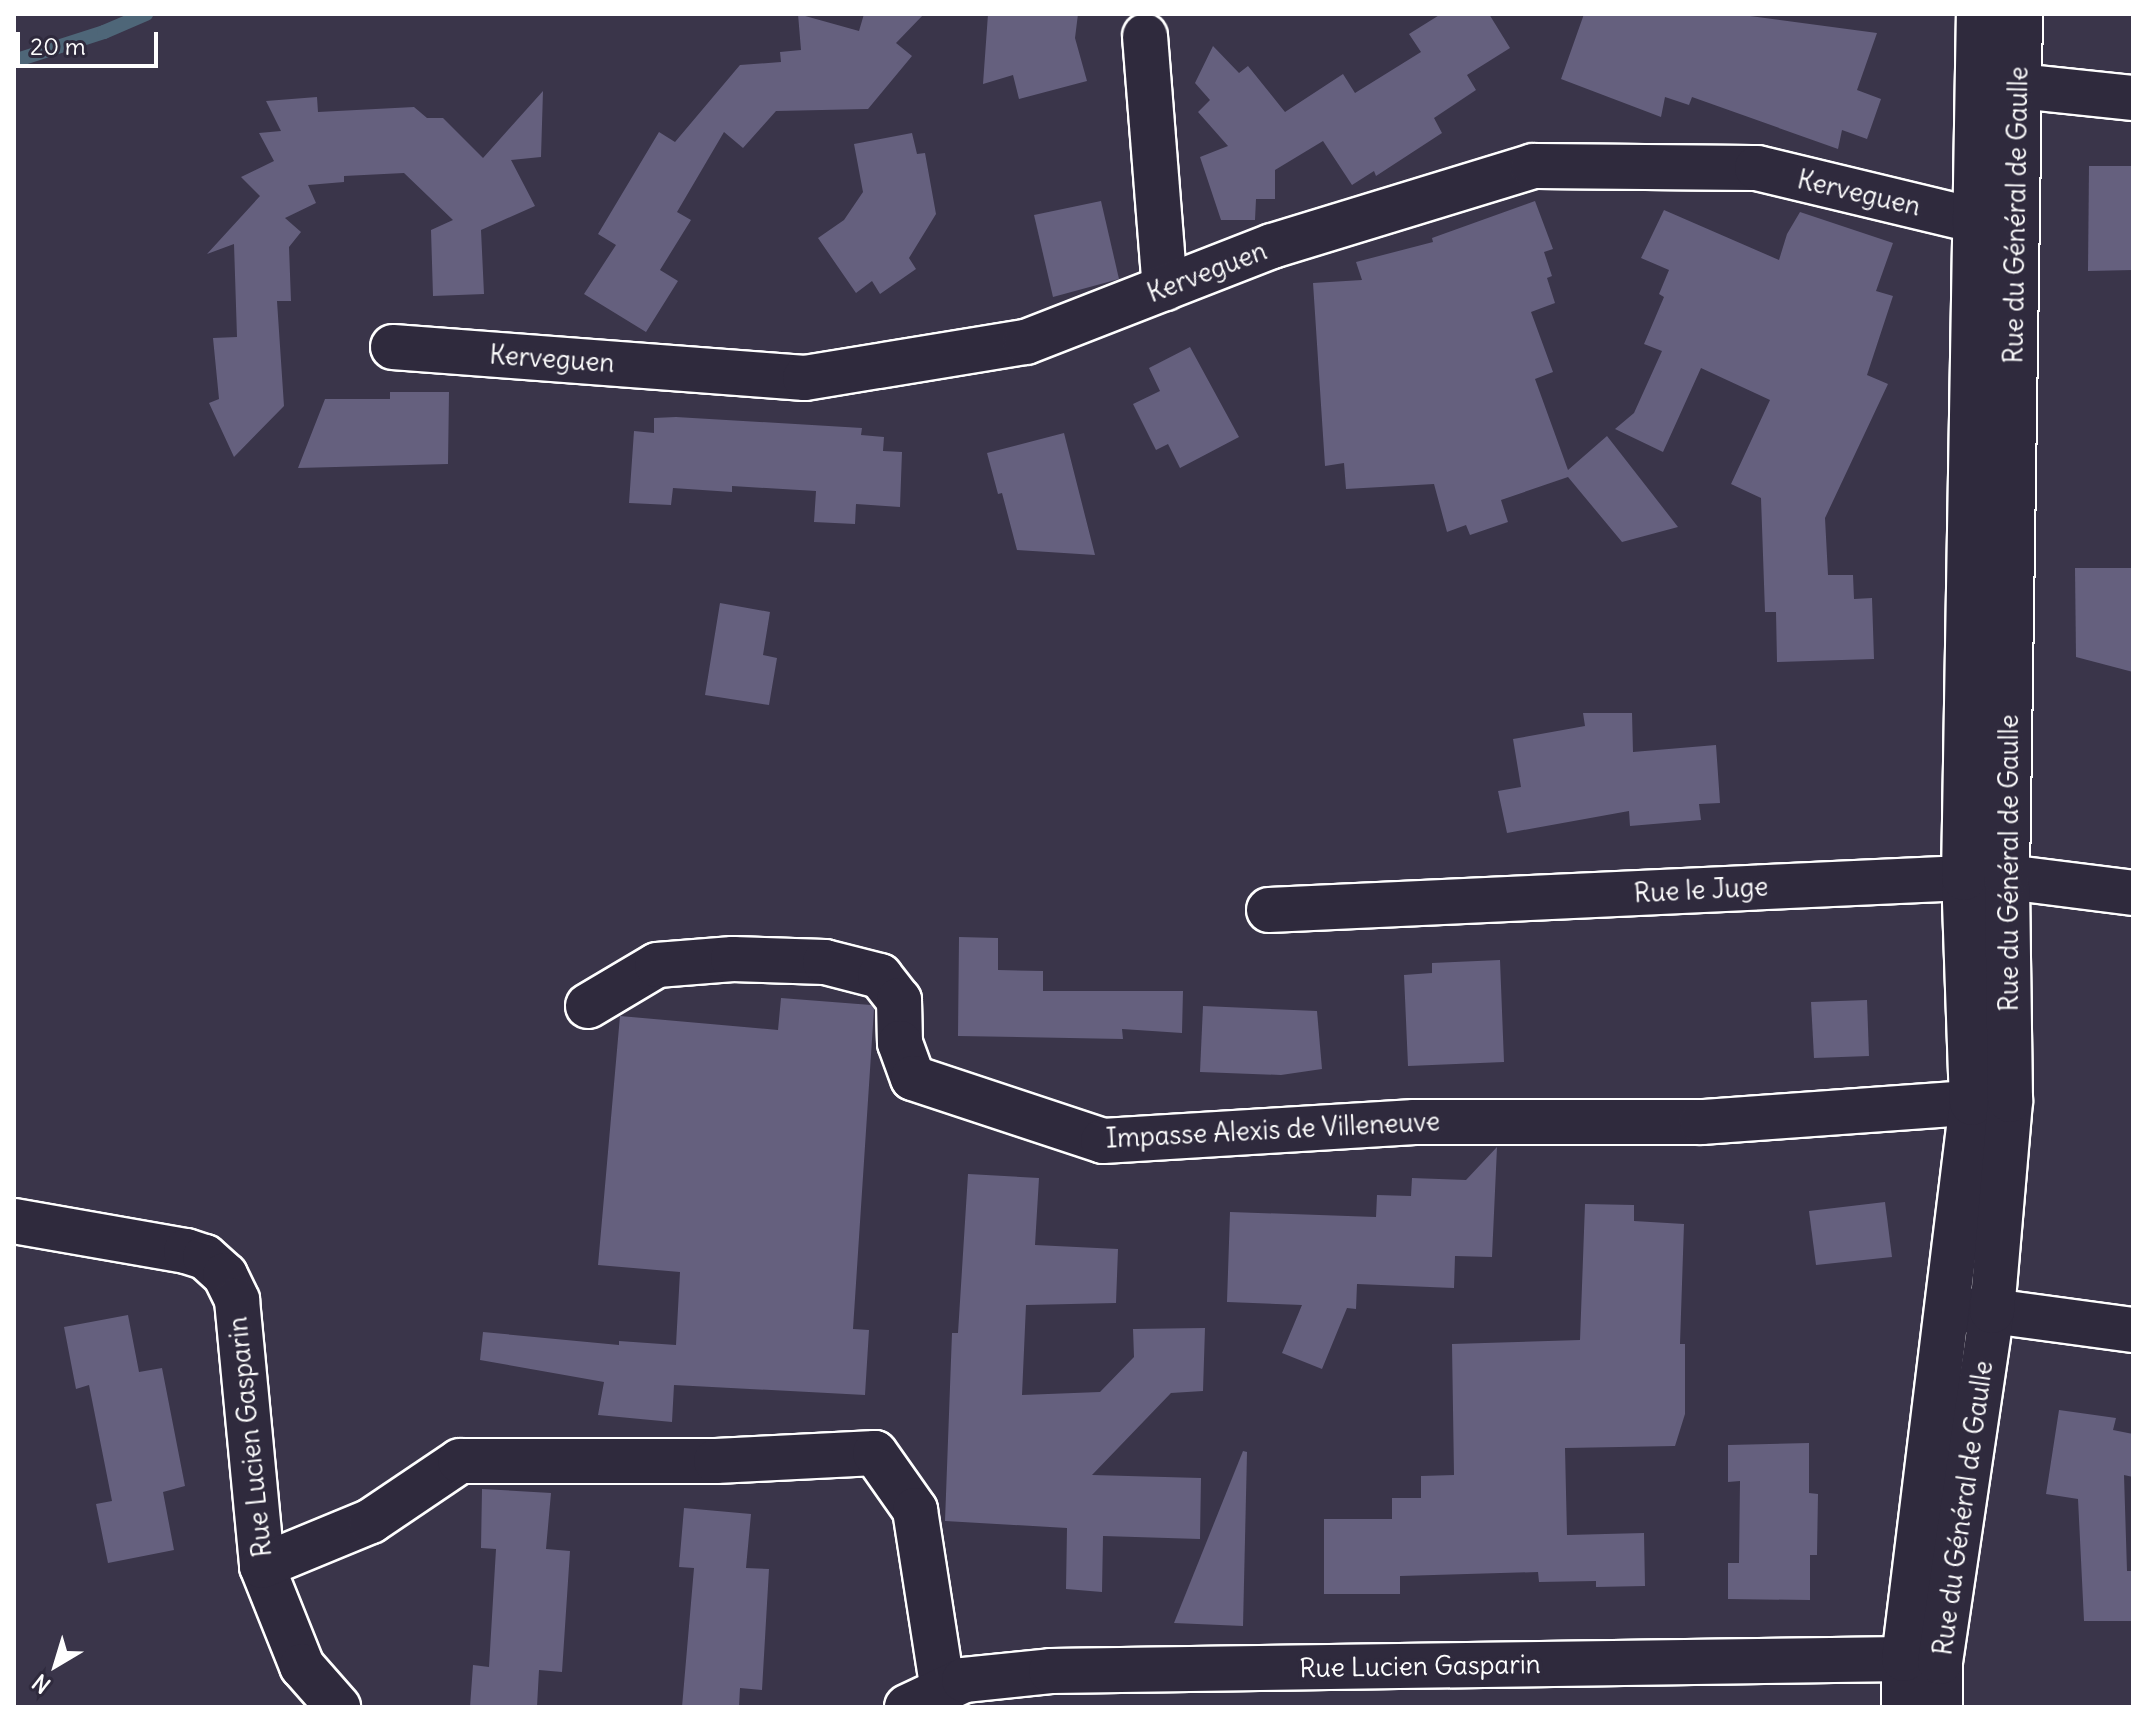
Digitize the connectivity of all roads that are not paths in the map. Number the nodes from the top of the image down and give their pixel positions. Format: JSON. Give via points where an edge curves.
{"nodes":[{"id":1,"x":1979,"y":14,"type":"edge"},
{"id":2,"x":2020,"y":14,"type":"edge"},
{"id":3,"x":1145,"y":36,"type":"dead end"},
{"id":4,"x":2018,"y":86,"type":"junction"},
{"id":5,"x":2133,"y":98,"type":"edge"},
{"id":6,"x":1995,"y":221,"type":"junction"},
{"id":7,"x":1165,"y":288,"type":"junction"},
{"id":8,"x":393,"y":347,"type":"dead end"},
{"id":9,"x":2007,"y":877,"type":"junction"},
{"id":10,"x":1964,"y":878,"type":"junction"},
{"id":11,"x":2133,"y":893,"type":"edge"},
{"id":12,"x":1269,"y":910,"type":"dead end"},
{"id":13,"x":588,"y":1006,"type":"dead end"},
{"id":14,"x":1991,"y":1102,"type":"junction"},
{"id":15,"x":14,"y":1221,"type":"edge"},
{"id":16,"x":1948,"y":1310,"type":"junction"},
{"id":17,"x":1992,"y":1311,"type":"junction"},
{"id":18,"x":2133,"y":1330,"type":"edge"},
{"id":19,"x":262,"y":1566,"type":"junction"},
{"id":20,"x":1922,"y":1660,"type":"junction"},
{"id":21,"x":925,"y":1698,"type":"edge"},
{"id":22,"x":338,"y":1707,"type":"edge"},
{"id":23,"x":1904,"y":1707,"type":"edge"},
{"id":24,"x":1940,"y":1707,"type":"edge"}],
"edges":[{"from":1,"to":6,"type":"street","name":"Rue du Général de Gaulle"},
{"from":2,"to":4,"type":"street","name":"Rue du Général de Gaulle"},
{"from":3,"to":7,"type":"street"},
{"from":4,"to":5,"type":"street"},
{"from":4,"to":6,"type":"street","name":"Rue du Général de Gaulle"},
{"from":6,"to":7,"type":"street","name":"Kerveguen","via":[[1757,168],[1533,166],[1272,246]]},
{"from":6,"to":9,"type":"street","name":"Rue du Général de Gaulle"},
{"from":6,"to":10,"type":"street","name":"Rue du Général de Gaulle"},
{"from":7,"to":8,"type":"street","name":"Kerveguen","via":[[1026,342],[805,378]]},
{"from":9,"to":10,"type":"street","name":"Rue le Juge"},
{"from":9,"to":11,"type":"street","name":"Rue le Juge"},
{"from":9,"to":14,"type":"street","name":"Rue du Général de Gaulle"},
{"from":10,"to":12,"type":"street","name":"Rue le Juge"},
{"from":10,"to":14,"type":"street","name":"Rue du Général de Gaulle"},
{"from":13,"to":14,"type":"street","name":"Impasse Alexis de Villeneuve","via":[[657,965],[733,959],[825,962],[880,976],[899,1000],[900,1043],[913,1078],[1103,1141],[1414,1122],[1702,1122]]},
{"from":14,"to":16,"type":"street","name":"Rue du Général de Gaulle"},
{"from":14,"to":17,"type":"street","name":"Rue du Général de Gaulle"},
{"from":15,"to":19,"type":"street","name":"Rue Lucien Gasparin","via":[[186,1251],[205,1257],[225,1275],[237,1300]]},
{"from":16,"to":17,"type":"street"},
{"from":16,"to":20,"type":"street","name":"Rue du Général de Gaulle"},
{"from":17,"to":18,"type":"street"},
{"from":17,"to":20,"type":"street","name":"Rue du Général de Gaulle"},
{"from":19,"to":21,"type":"street","via":[[371,1521],[460,1461],[716,1461],[875,1453],[915,1510]]},
{"from":19,"to":22,"type":"street","name":"Rue Lucien Gasparin","via":[[302,1666]]},
{"from":20,"to":21,"type":"street","name":"Rue Lucien Gasparin","via":[[1051,1671],[964,1680]]},
{"from":20,"to":23,"type":"street","name":"Rue du Général de Gaulle"},
{"from":20,"to":24,"type":"street","name":"Rue du Général de Gaulle"}]}
